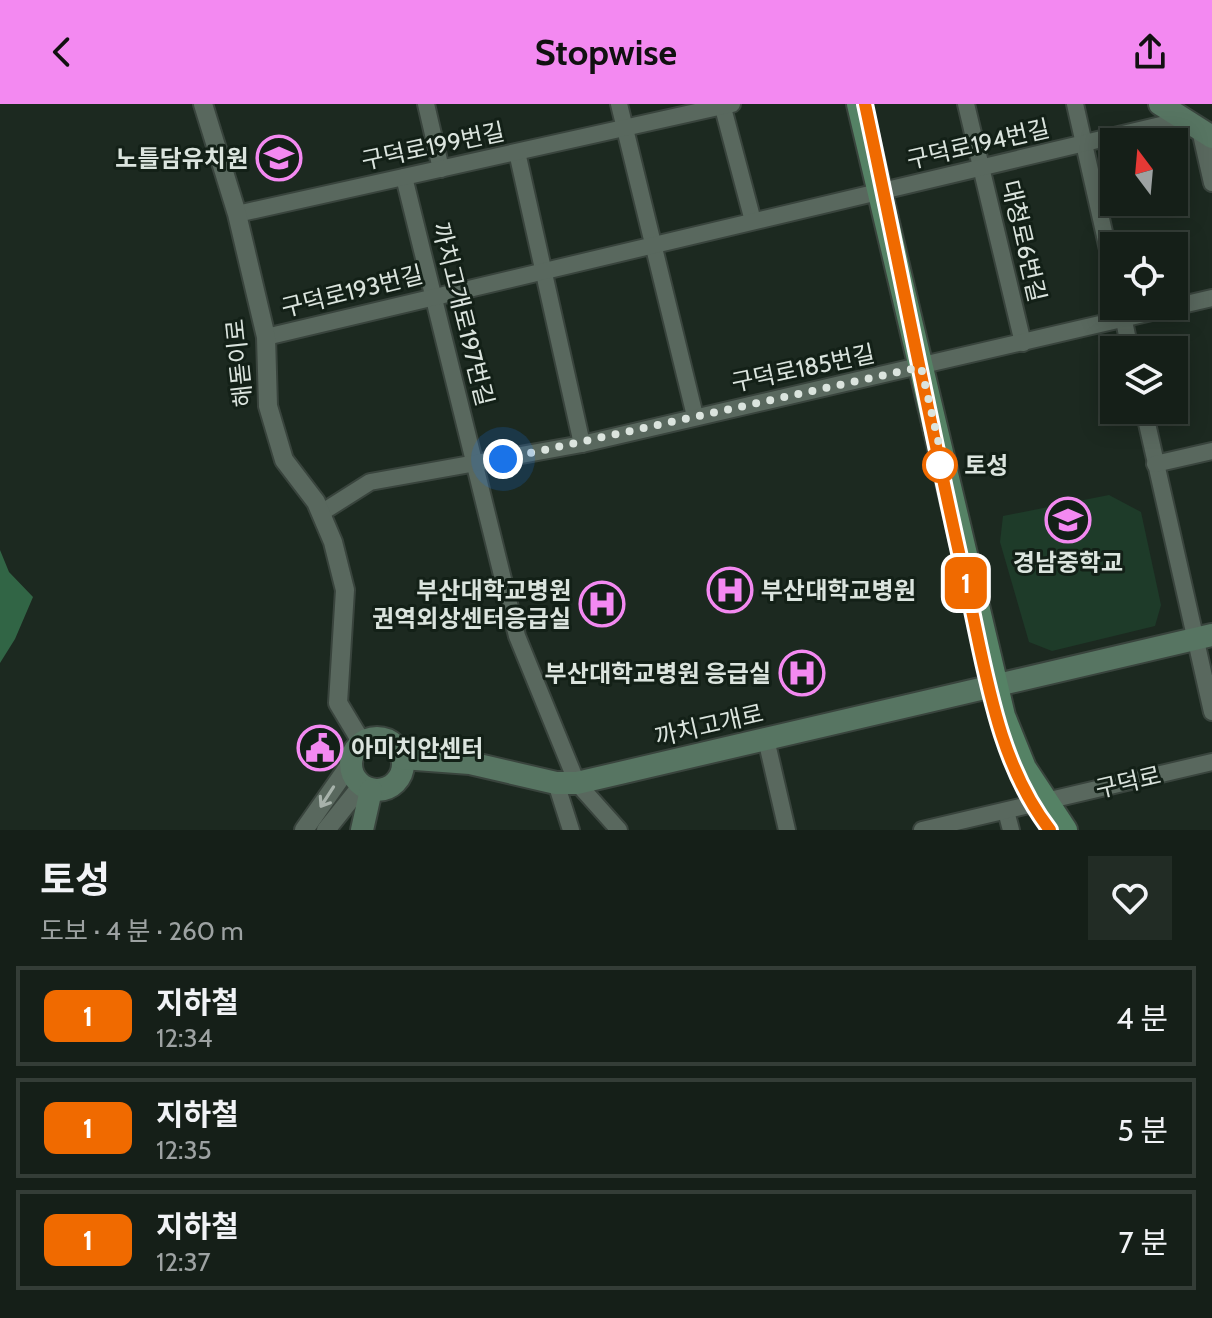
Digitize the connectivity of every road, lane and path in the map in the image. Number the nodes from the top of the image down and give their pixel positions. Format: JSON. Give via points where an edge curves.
{"nodes":[{"id":1,"x":203,"y":104,"type":"edge"},
{"id":2,"x":426,"y":104,"type":"edge"},
{"id":3,"x":619,"y":104,"type":"edge"},
{"id":4,"x":859,"y":104,"type":"edge"},
{"id":5,"x":966,"y":104,"type":"edge"},
{"id":6,"x":1075,"y":104,"type":"edge"},
{"id":7,"x":726,"y":105,"type":"edge"},
{"id":8,"x":1183,"y":117,"type":"edge"},
{"id":9,"x":624,"y":127,"type":"junction"},
{"id":10,"x":1085,"y":144,"type":"junction"},
{"id":11,"x":517,"y":152,"type":"junction"},
{"id":12,"x":982,"y":168,"type":"junction"},
{"id":13,"x":441,"y":169,"type":"junction"},
{"id":14,"x":404,"y":177,"type":"junction"},
{"id":15,"x":1212,"y":183,"type":"edge"},
{"id":16,"x":879,"y":192,"type":"junction"},
{"id":17,"x":237,"y":214,"type":"junction"},
{"id":18,"x":753,"y":221,"type":"junction"},
{"id":19,"x":1104,"y":232,"type":"edge"},
{"id":20,"x":651,"y":244,"type":"junction"},
{"id":21,"x":543,"y":269,"type":"junction"},
{"id":22,"x":434,"y":295,"type":"junction"},
{"id":23,"x":1212,"y":298,"type":"edge"},
{"id":24,"x":1188,"y":302,"type":"edge"},
{"id":25,"x":1100,"y":319,"type":"edge"},
{"id":26,"x":266,"y":337,"type":"junction"},
{"id":27,"x":1023,"y":343,"type":"junction"},
{"id":28,"x":921,"y":367,"type":"junction"},
{"id":29,"x":695,"y":416,"type":"junction"},
{"id":30,"x":1147,"y":424,"type":"edge"},
{"id":31,"x":582,"y":444,"type":"junction"},
{"id":32,"x":1212,"y":451,"type":"edge"},
{"id":33,"x":477,"y":464,"type":"junction"},
{"id":34,"x":1155,"y":464,"type":"junction"},
{"id":35,"x":321,"y":513,"type":"junction"},
{"id":36,"x":1203,"y":637,"type":"edge"},
{"id":37,"x":996,"y":685,"type":"junction"},
{"id":38,"x":1212,"y":712,"type":"edge"},
{"id":39,"x":766,"y":739,"type":"junction"},
{"id":40,"x":362,"y":743,"type":"junction"},
{"id":41,"x":402,"y":758,"type":"junction"},
{"id":42,"x":1212,"y":762,"type":"edge"},
{"id":43,"x":351,"y":763,"type":"junction"},
{"id":44,"x":567,"y":783,"type":"junction"},
{"id":45,"x":366,"y":788,"type":"junction"},
{"id":46,"x":1044,"y":802,"type":"junction"},
{"id":47,"x":1006,"y":811,"type":"junction"},
{"id":48,"x":330,"y":824,"type":"edge"},
{"id":49,"x":363,"y":825,"type":"edge"},
{"id":50,"x":304,"y":830,"type":"edge"},
{"id":51,"x":571,"y":830,"type":"edge"},
{"id":52,"x":619,"y":830,"type":"edge"},
{"id":53,"x":787,"y":830,"type":"edge"},
{"id":54,"x":922,"y":830,"type":"edge"},
{"id":55,"x":1011,"y":830,"type":"edge"},
{"id":56,"x":1065,"y":830,"type":"edge"}],
"edges":[{"from":1,"to":17,"type":"street","name":"해돋이로"},
{"from":2,"to":13,"type":"street"},
{"from":3,"to":9,"type":"street"},
{"from":4,"to":16,"type":"main road"},
{"from":5,"to":12,"type":"street","name":"대청로6번길"},
{"from":6,"to":10,"type":"street"},
{"from":7,"to":9,"type":"street","name":"구덕로199번길"},
{"from":7,"to":18,"type":"street"},
{"from":8,"to":10,"type":"street","name":"구덕로194번길"},
{"from":8,"to":15,"type":"street"},
{"from":9,"to":11,"type":"street","name":"구덕로199번길"},
{"from":9,"to":20,"type":"street"},
{"from":10,"to":12,"type":"street","name":"구덕로194번길"},
{"from":10,"to":19,"type":"street"},
{"from":11,"to":13,"type":"street","name":"구덕로199번길"},
{"from":11,"to":21,"type":"street"},
{"from":12,"to":16,"type":"street","name":"구덕로194번길"},
{"from":12,"to":27,"type":"street","name":"대청로6번길"},
{"from":13,"to":14,"type":"street","name":"구덕로199번길"},
{"from":14,"to":17,"type":"street","name":"구덕로199번길"},
{"from":14,"to":22,"type":"street","name":"까치고개로197번길"},
{"from":16,"to":18,"type":"street","name":"구덕로193번길"},
{"from":16,"to":28,"type":"main road"},
{"from":17,"to":26,"type":"street","name":"해돋이로"},
{"from":18,"to":20,"type":"street","name":"구덕로193번길"},
{"from":20,"to":21,"type":"street","name":"구덕로193번길"},
{"from":20,"to":29,"type":"street"},
{"from":21,"to":22,"type":"street","name":"구덕로193번길"},
{"from":21,"to":31,"type":"street"},
{"from":22,"to":26,"type":"street","name":"구덕로193번길"},
{"from":22,"to":33,"type":"street","name":"까치고개로197번길"},
{"from":23,"to":24,"type":"street","name":"구덕로185번길"},
{"from":25,"to":27,"type":"street","name":"구덕로185번길"},
{"from":26,"to":35,"type":"street","name":"해돋이로","via":[[268,406],[284,460]]},
{"from":27,"to":28,"type":"street","name":"구덕로185번길"},
{"from":28,"to":29,"type":"street","name":"구덕로185번길"},
{"from":28,"to":37,"type":"main road"},
{"from":29,"to":31,"type":"street","name":"구덕로185번길"},
{"from":30,"to":34,"type":"street"},
{"from":31,"to":33,"type":"street","name":"구덕로185번길"},
{"from":32,"to":34,"type":"street"},
{"from":33,"to":35,"type":"street","name":"구덕로185번길","via":[[364,483]]},
{"from":33,"to":44,"type":"street","name":"까치고개로197번길","via":[[517,636]]},
{"from":34,"to":36,"type":"street"},
{"from":35,"to":40,"type":"street","name":"해돋이로","via":[[345,590],[338,703]]},
{"from":36,"to":37,"type":"main road","name":"까치고개로"},
{"from":36,"to":38,"type":"street"},
{"from":37,"to":39,"type":"main road","name":"까치고개로"},
{"from":37,"to":46,"type":"main road","via":[[1024,768]]},
{"from":39,"to":44,"type":"main road","name":"까치고개로"},
{"from":39,"to":53,"type":"street"},
{"from":40,"to":41,"type":"main road","via":[[386,740]]},
{"from":40,"to":43,"type":"main road"},
{"from":41,"to":44,"type":"main road","name":"까치고개로","via":[[470,763]]},
{"from":41,"to":45,"type":"main road","via":[[395,782],[380,790]]},
{"from":42,"to":46,"type":"street","name":"구덕로"},
{"from":43,"to":45,"type":"main road","via":[[353,775]]},
{"from":43,"to":50,"type":"street","one_way":true},
{"from":44,"to":51,"type":"street","name":"까치고개로197번길"},
{"from":44,"to":52,"type":"street"},
{"from":45,"to":48,"type":"street"},
{"from":45,"to":49,"type":"main road"},
{"from":46,"to":47,"type":"street","name":"구덕로"},
{"from":46,"to":56,"type":"main road"},
{"from":47,"to":54,"type":"street","name":"구덕로"},
{"from":47,"to":55,"type":"street"},
{"from":48,"to":49,"type":"street","via":[[352,812]]}]}
